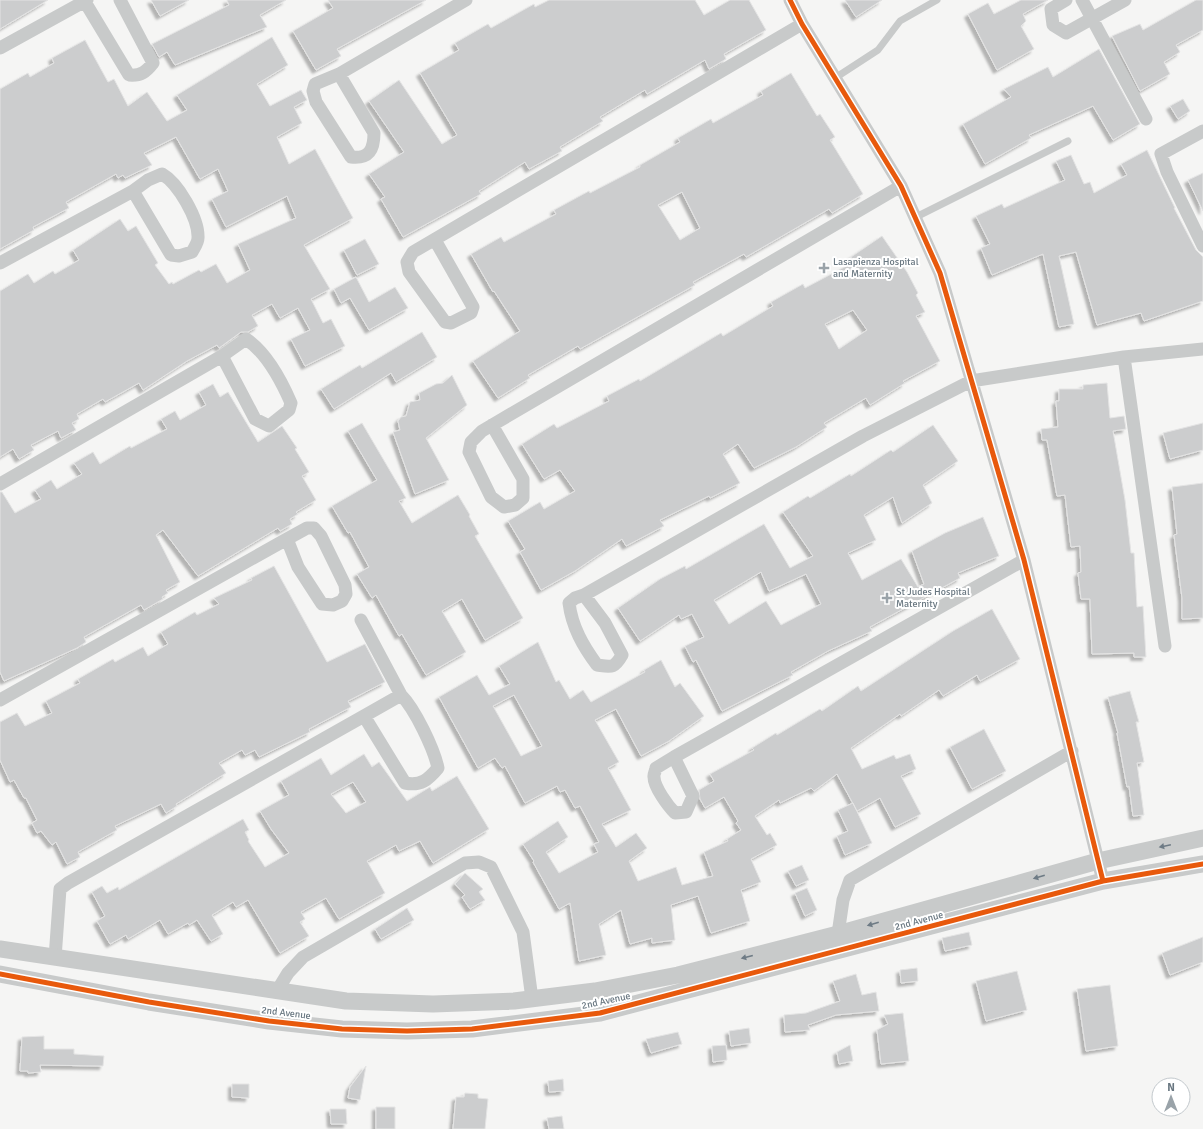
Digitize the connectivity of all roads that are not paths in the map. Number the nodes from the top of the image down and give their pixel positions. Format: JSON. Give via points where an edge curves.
{"nodes":[{"id":1,"x":120,"y":0,"type":"edge"},
{"id":2,"x":466,"y":0,"type":"edge"},
{"id":3,"x":790,"y":0,"type":"edge"},
{"id":4,"x":937,"y":0,"type":"edge"},
{"id":5,"x":1066,"y":0,"type":"edge"},
{"id":6,"x":1082,"y":0,"type":"edge"},
{"id":7,"x":1125,"y":0,"type":"edge"},
{"id":8,"x":86,"y":1,"type":"edge"},
{"id":9,"x":1092,"y":18,"type":"junction"},
{"id":10,"x":802,"y":24,"type":"junction"},
{"id":11,"x":0,"y":48,"type":"edge"},
{"id":12,"x":339,"y":74,"type":"junction"},
{"id":13,"x":835,"y":78,"type":"junction"},
{"id":14,"x":1146,"y":119,"type":"dead end"},
{"id":15,"x":1203,"y":131,"type":"edge"},
{"id":16,"x":1068,"y":141,"type":"dead end"},
{"id":17,"x":901,"y":186,"type":"junction"},
{"id":18,"x":133,"y":191,"type":"junction"},
{"id":19,"x":916,"y":217,"type":"junction"},
{"id":20,"x":434,"y":240,"type":"junction"},
{"id":21,"x":1203,"y":246,"type":"edge"},
{"id":22,"x":0,"y":263,"type":"edge"},
{"id":23,"x":1203,"y":349,"type":"edge"},
{"id":24,"x":222,"y":356,"type":"junction"},
{"id":25,"x":1124,"y":357,"type":"junction"},
{"id":26,"x":971,"y":381,"type":"junction"},
{"id":27,"x":492,"y":425,"type":"junction"},
{"id":28,"x":0,"y":484,"type":"edge"},
{"id":29,"x":287,"y":539,"type":"junction"},
{"id":30,"x":1024,"y":560,"type":"junction"},
{"id":31,"x":584,"y":595,"type":"junction"},
{"id":32,"x":361,"y":620,"type":"dead end"},
{"id":33,"x":1165,"y":646,"type":"dead end"},
{"id":34,"x":401,"y":695,"type":"junction"},
{"id":35,"x":0,"y":700,"type":"edge"},
{"id":36,"x":364,"y":716,"type":"junction"},
{"id":37,"x":1072,"y":751,"type":"junction"},
{"id":38,"x":674,"y":757,"type":"dead end"},
{"id":39,"x":1203,"y":838,"type":"edge"},
{"id":40,"x":1098,"y":861,"type":"junction"},
{"id":41,"x":1203,"y":864,"type":"edge"},
{"id":42,"x":1103,"y":881,"type":"junction"},
{"id":43,"x":838,"y":934,"type":"junction"},
{"id":44,"x":0,"y":949,"type":"edge"},
{"id":45,"x":55,"y":958,"type":"junction"},
{"id":46,"x":0,"y":974,"type":"edge"},
{"id":47,"x":277,"y":991,"type":"junction"},
{"id":48,"x":532,"y":999,"type":"junction"}],
"edges":[{"from":1,"to":8,"type":"street","via":[[153,63],[146,72],[136,75],[129,74]]},
{"from":2,"to":12,"type":"street"},
{"from":3,"to":10,"type":"street"},
{"from":4,"to":13,"type":"lane","via":[[900,21],[878,50]]},
{"from":5,"to":9,"type":"street","via":[[1051,9],[1053,25],[1066,33]]},
{"from":6,"to":9,"type":"street"},
{"from":7,"to":9,"type":"street"},
{"from":8,"to":11,"type":"street"},
{"from":9,"to":14,"type":"street"},
{"from":10,"to":13,"type":"street"},
{"from":10,"to":20,"type":"street"},
{"from":12,"to":12,"type":"street","via":[[315,84],[313,91],[316,102],[351,157],[361,158],[370,152],[374,144],[374,133]]},
{"from":13,"to":17,"type":"street"},
{"from":15,"to":21,"type":"street","via":[[1161,154],[1167,172]]},
{"from":16,"to":19,"type":"lane"},
{"from":17,"to":19,"type":"street"},
{"from":17,"to":27,"type":"street"},
{"from":18,"to":18,"type":"street","via":[[162,174],[170,179],[194,216],[198,238],[192,252],[178,256],[171,254]]},
{"from":18,"to":22,"type":"street"},
{"from":19,"to":26,"type":"street","via":[[940,274]]},
{"from":20,"to":20,"type":"street","via":[[413,252],[407,262],[409,272],[445,322],[451,323],[471,313],[473,307]]},
{"from":23,"to":25,"type":"street"},
{"from":24,"to":24,"type":"street","via":[[246,339],[256,345],[285,390],[291,403],[289,410],[270,426],[255,419]]},
{"from":24,"to":28,"type":"street"},
{"from":25,"to":26,"type":"street"},
{"from":25,"to":33,"type":"street"},
{"from":26,"to":30,"type":"street"},
{"from":26,"to":31,"type":"street","via":[[863,436]]},
{"from":27,"to":27,"type":"street","via":[[471,442],[469,452],[491,497],[504,507],[515,505],[523,498],[523,479]]},
{"from":29,"to":29,"type":"street","via":[[307,528],[314,528],[321,536],[345,585],[346,594],[342,601],[333,605],[322,604],[298,567]]},
{"from":29,"to":35,"type":"street"},
{"from":30,"to":37,"type":"street"},
{"from":30,"to":38,"type":"street"},
{"from":31,"to":31,"type":"street","via":[[605,622],[622,655],[617,664],[611,667],[597,665],[582,644],[571,617],[569,603]]},
{"from":32,"to":34,"type":"street"},
{"from":34,"to":36,"type":"street"},
{"from":34,"to":36,"type":"street","via":[[407,701],[436,758],[438,768],[427,781],[413,785],[405,783]]},
{"from":36,"to":45,"type":"street","via":[[60,889]]},
{"from":37,"to":40,"type":"street"},
{"from":37,"to":43,"type":"street","via":[[850,880],[843,900]]},
{"from":39,"to":40,"type":"street","name":"2nd Avenue","one_way":true},
{"from":40,"to":42,"type":"street"},
{"from":40,"to":43,"type":"street","name":"2nd Avenue","one_way":true},
{"from":41,"to":42,"type":"street","name":"2nd Avenue"},
{"from":42,"to":46,"type":"street","name":"2nd Avenue","via":[[600,1013],[472,1029],[407,1031],[270,1021],[149,1002]]},
{"from":43,"to":48,"type":"street","name":"2nd Avenue","one_way":true,"via":[[678,975],[595,991]]},
{"from":44,"to":45,"type":"street","name":"2nd Avenue"},
{"from":45,"to":47,"type":"street","name":"2nd Avenue"},
{"from":47,"to":48,"type":"street","name":"2nd Avenue","via":[[346,1001],[417,1003]]},
{"from":47,"to":48,"type":"street","via":[[288,973],[303,957],[465,863],[479,862],[491,867],[523,932]]}]}
